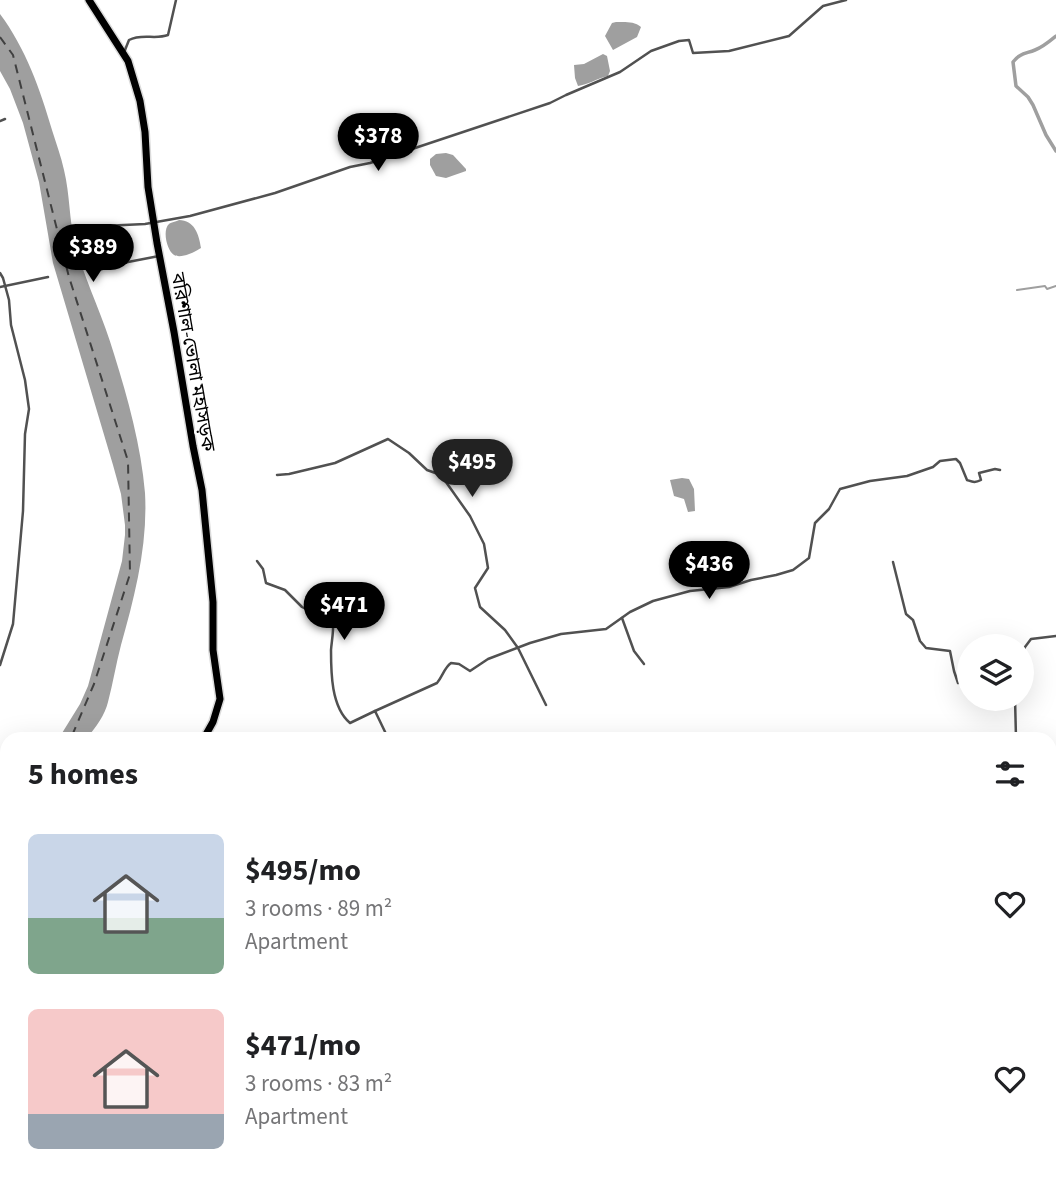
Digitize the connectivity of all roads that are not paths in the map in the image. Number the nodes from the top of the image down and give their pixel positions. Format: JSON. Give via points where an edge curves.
{"nodes":[{"id":1,"x":89,"y":0,"type":"edge"},
{"id":2,"x":176,"y":0,"type":"edge"},
{"id":3,"x":846,"y":0,"type":"edge"},
{"id":4,"x":124,"y":54,"type":"junction"},
{"id":5,"x":5,"y":119,"type":"dead end"},
{"id":6,"x":0,"y":121,"type":"edge"},
{"id":7,"x":154,"y":223,"type":"junction"},
{"id":8,"x":159,"y":256,"type":"junction"},
{"id":9,"x":0,"y":273,"type":"edge"},
{"id":10,"x":48,"y":277,"type":"dead end"},
{"id":11,"x":2,"y":286,"type":"edge"},
{"id":12,"x":1000,"y":470,"type":"dead end"},
{"id":13,"x":277,"y":475,"type":"dead end"},
{"id":14,"x":257,"y":561,"type":"dead end"},
{"id":15,"x":893,"y":562,"type":"dead end"},
{"id":16,"x":622,"y":618,"type":"junction"},
{"id":17,"x":1056,"y":636,"type":"edge"},
{"id":18,"x":1034,"y":639,"type":"edge"},
{"id":19,"x":518,"y":648,"type":"junction"},
{"id":20,"x":644,"y":664,"type":"dead end"},
{"id":21,"x":0,"y":665,"type":"edge"},
{"id":22,"x":957,"y":680,"type":"edge"},
{"id":23,"x":546,"y":705,"type":"dead end"},
{"id":24,"x":375,"y":710,"type":"junction"},
{"id":25,"x":1015,"y":711,"type":"edge"},
{"id":26,"x":207,"y":732,"type":"edge"},
{"id":27,"x":385,"y":732,"type":"edge"},
{"id":28,"x":1016,"y":732,"type":"edge"}],
"edges":[{"from":1,"to":4,"type":"highway","name":"বরিশাল-ভোলা মহাসড়ক"},
{"from":2,"to":4,"type":"street","via":[[168,35],[134,37]]},
{"from":3,"to":7,"type":"street","via":[[823,6],[789,36],[729,51],[693,53],[689,40],[679,41],[529,111],[275,193]]},
{"from":4,"to":7,"type":"highway","name":"বরিশাল-ভোলা মহাসড়ক","via":[[142,114]]},
{"from":5,"to":6,"type":"street"},
{"from":7,"to":8,"type":"highway","name":"বরিশাল-ভোলা মহাসড়ক"},
{"from":7,"to":8,"type":"street","via":[[82,228],[91,272]]},
{"from":8,"to":26,"type":"highway","name":"বরিশাল-ভোলা মহাসড়ক","via":[[201,488],[210,564],[220,699]]},
{"from":9,"to":11,"type":"street"},
{"from":10,"to":11,"type":"street"},
{"from":11,"to":21,"type":"street","via":[[29,409],[13,624]]},
{"from":12,"to":16,"type":"street","via":[[979,473],[981,480],[972,482],[956,458],[946,459],[907,476],[840,489],[815,523],[809,558],[793,570],[660,599]]},
{"from":13,"to":19,"type":"street","via":[[335,463],[388,439],[427,470],[441,475],[484,544],[488,568],[475,589],[480,607]]},
{"from":14,"to":24,"type":"street","via":[[266,583],[285,590],[308,610],[330,610],[334,692],[344,718],[350,723]]},
{"from":15,"to":22,"type":"street","via":[[906,614],[920,641],[926,648],[950,651]]},
{"from":16,"to":19,"type":"street","via":[[606,629],[561,635]]},
{"from":16,"to":20,"type":"street"},
{"from":17,"to":18,"type":"street"},
{"from":19,"to":23,"type":"street"},
{"from":19,"to":24,"type":"street","via":[[470,671],[451,663],[437,683]]},
{"from":24,"to":27,"type":"street"},
{"from":25,"to":28,"type":"street"}]}
